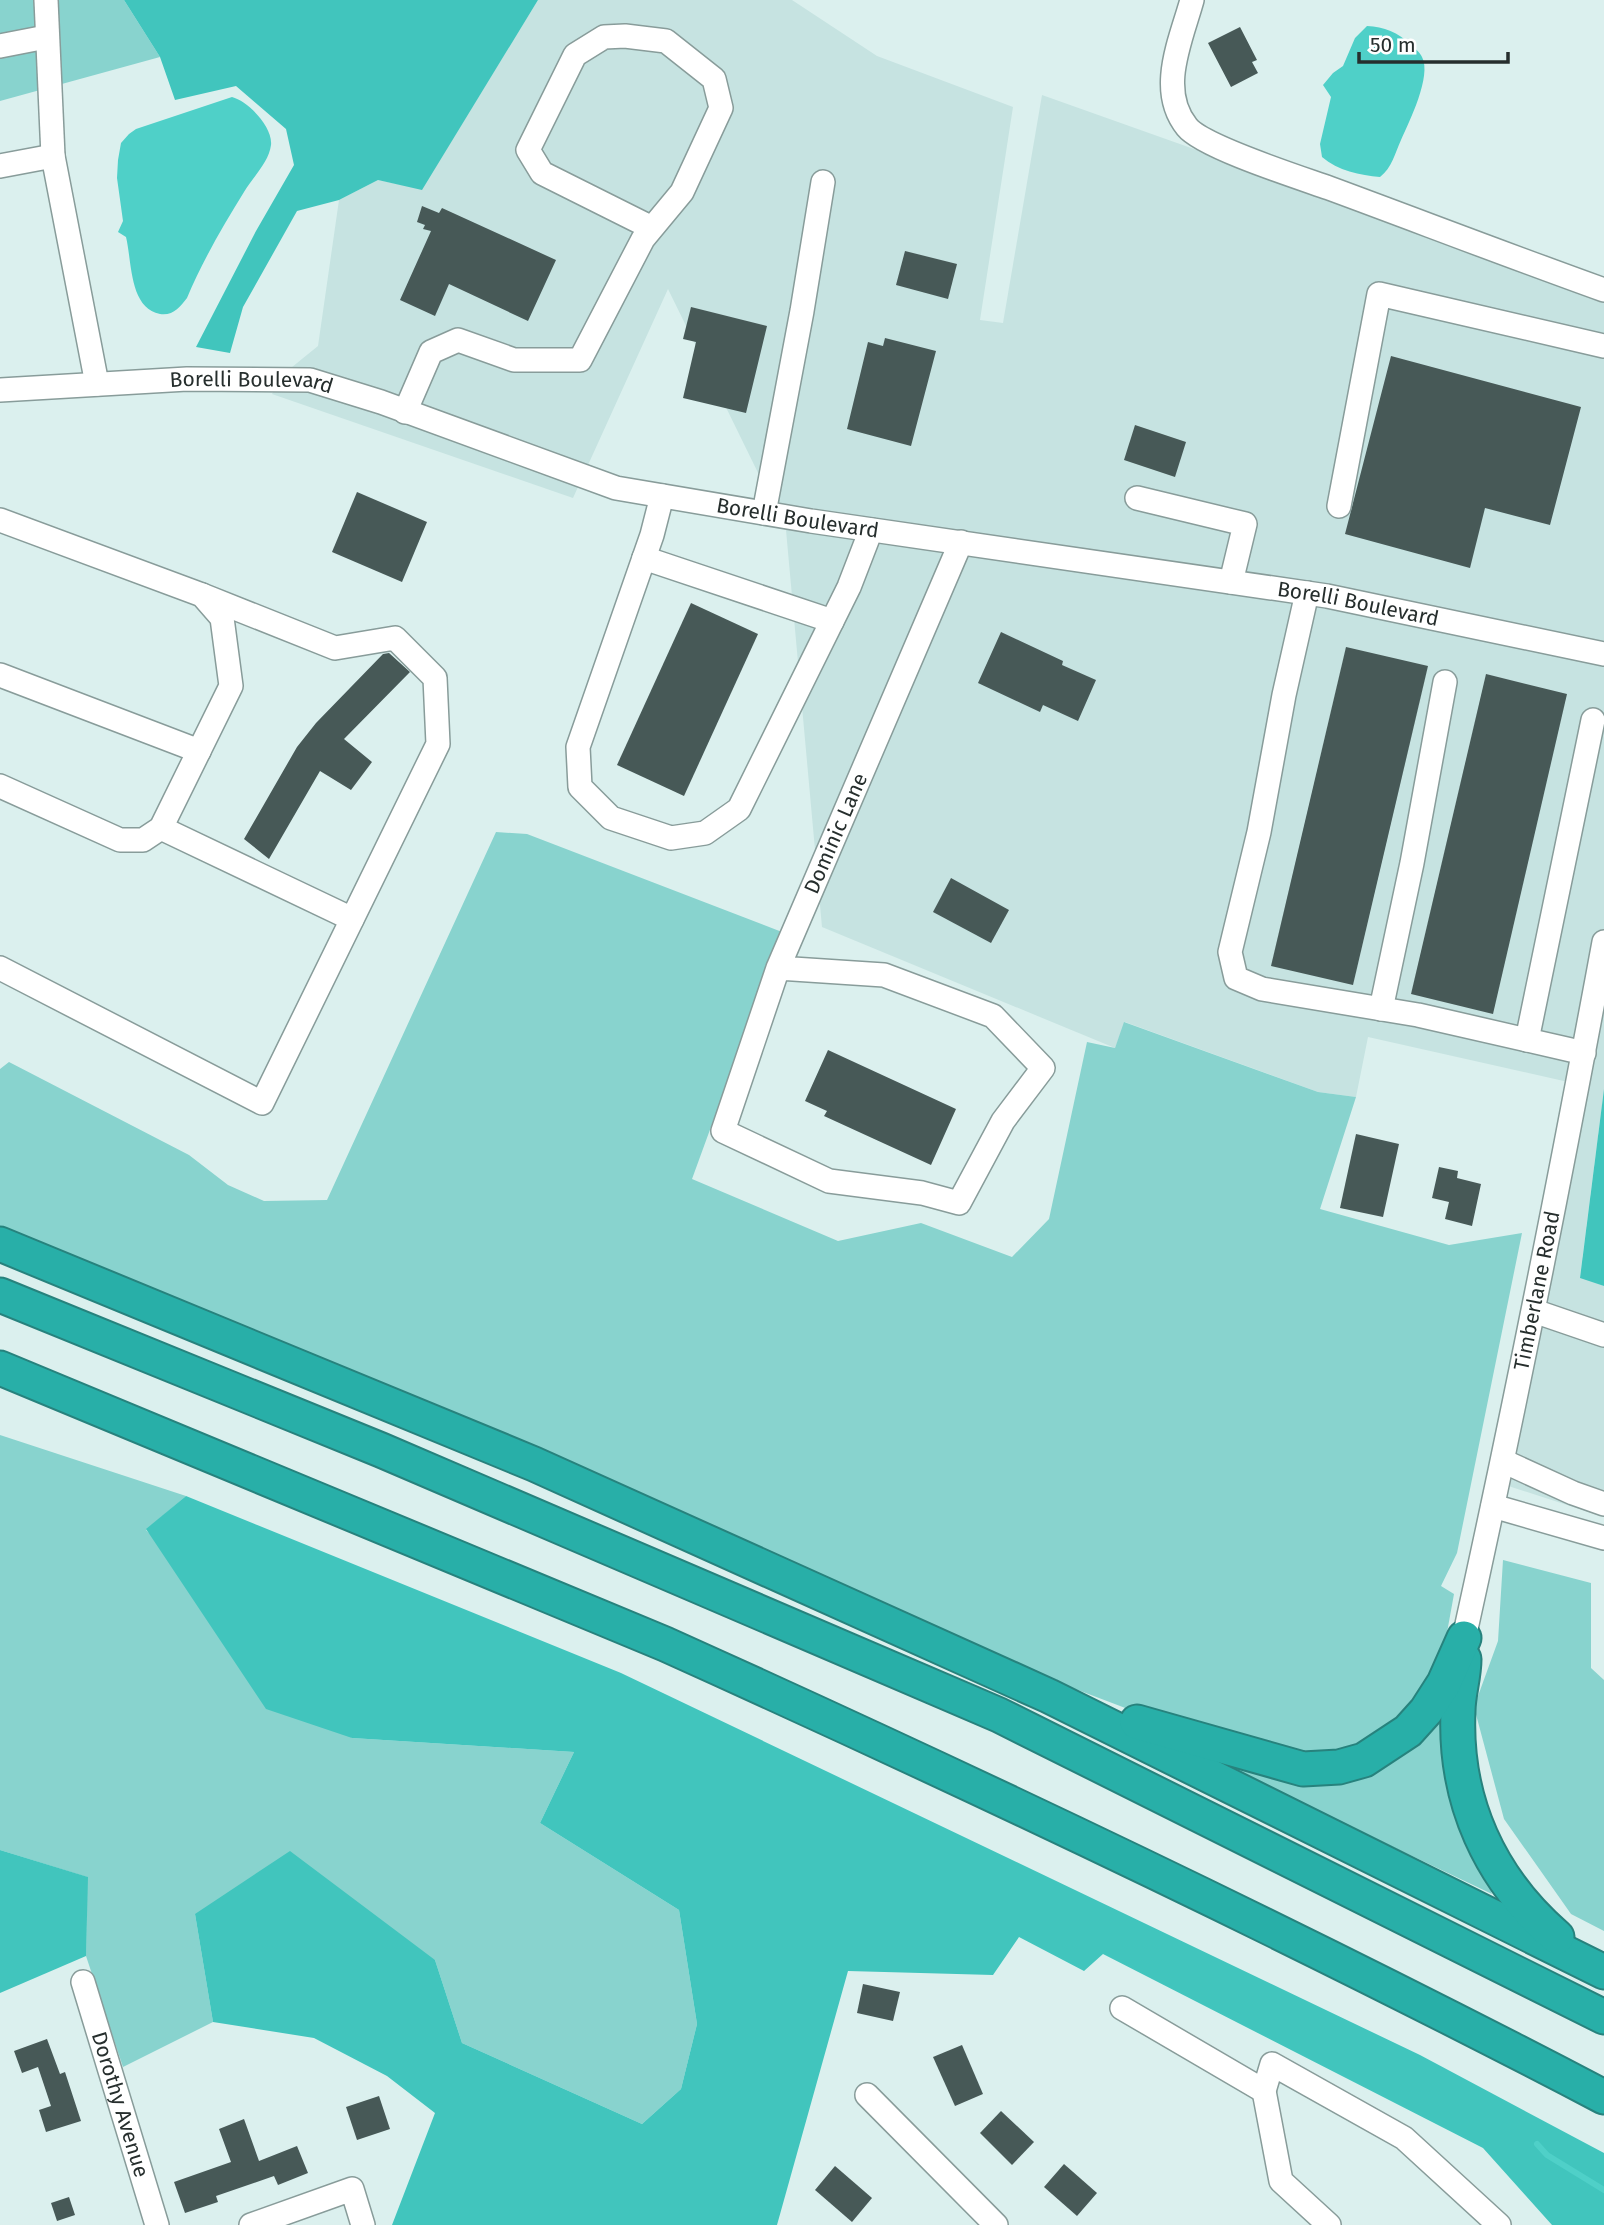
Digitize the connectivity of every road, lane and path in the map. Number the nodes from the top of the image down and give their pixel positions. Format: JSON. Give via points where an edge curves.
{"nodes":[{"id":1,"x":46,"y":0,"type":"edge"},
{"id":2,"x":1192,"y":0,"type":"edge"},
{"id":3,"x":46,"y":37,"type":"junction"},
{"id":4,"x":0,"y":46,"type":"edge"},
{"id":5,"x":54,"y":156,"type":"junction"},
{"id":6,"x":0,"y":166,"type":"edge"},
{"id":7,"x":823,"y":182,"type":"dead end"},
{"id":8,"x":652,"y":228,"type":"junction"},
{"id":9,"x":1604,"y":290,"type":"edge"},
{"id":10,"x":1604,"y":346,"type":"edge"},
{"id":11,"x":97,"y":384,"type":"junction"},
{"id":12,"x":0,"y":390,"type":"edge"},
{"id":13,"x":405,"y":412,"type":"junction"},
{"id":14,"x":662,"y":496,"type":"junction"},
{"id":15,"x":1137,"y":498,"type":"dead end"},
{"id":16,"x":1339,"y":506,"type":"dead end"},
{"id":17,"x":764,"y":513,"type":"junction"},
{"id":18,"x":0,"y":520,"type":"edge"},
{"id":19,"x":871,"y":530,"type":"junction"},
{"id":20,"x":961,"y":542,"type":"junction"},
{"id":21,"x":644,"y":558,"type":"junction"},
{"id":22,"x":1231,"y":582,"type":"junction"},
{"id":23,"x":1307,"y":593,"type":"junction"},
{"id":24,"x":202,"y":595,"type":"junction"},
{"id":25,"x":832,"y":621,"type":"junction"},
{"id":26,"x":1604,"y":654,"type":"edge"},
{"id":27,"x":0,"y":675,"type":"edge"},
{"id":28,"x":1445,"y":682,"type":"dead end"},
{"id":29,"x":1593,"y":720,"type":"dead end"},
{"id":30,"x":199,"y":751,"type":"junction"},
{"id":31,"x":0,"y":786,"type":"edge"},
{"id":32,"x":162,"y":828,"type":"junction"},
{"id":33,"x":352,"y":919,"type":"junction"},
{"id":34,"x":1604,"y":942,"type":"edge"},
{"id":35,"x":0,"y":968,"type":"edge"},
{"id":36,"x":778,"y":968,"type":"junction"},
{"id":37,"x":1381,"y":1009,"type":"junction"},
{"id":38,"x":1527,"y":1040,"type":"junction"},
{"id":39,"x":1584,"y":1053,"type":"junction"},
{"id":40,"x":0,"y":1244,"type":"edge"},
{"id":41,"x":0,"y":1295,"type":"edge"},
{"id":42,"x":1534,"y":1311,"type":"junction"},
{"id":43,"x":1604,"y":1335,"type":"edge"},
{"id":44,"x":0,"y":1368,"type":"edge"},
{"id":45,"x":0,"y":1387,"type":"edge"},
{"id":46,"x":1503,"y":1461,"type":"junction"},
{"id":47,"x":1604,"y":1504,"type":"edge"},
{"id":48,"x":1493,"y":1506,"type":"junction"},
{"id":49,"x":1604,"y":1538,"type":"edge"},
{"id":50,"x":1464,"y":1638,"type":"junction"},
{"id":51,"x":665,"y":1644,"type":"junction"},
{"id":52,"x":1049,"y":1696,"type":"junction"},
{"id":53,"x":1596,"y":1968,"type":"edge"},
{"id":54,"x":83,"y":1982,"type":"dead end"},
{"id":55,"x":1122,"y":2008,"type":"dead end"},
{"id":56,"x":1604,"y":2017,"type":"edge"},
{"id":57,"x":1264,"y":2091,"type":"junction"},
{"id":58,"x":867,"y":2095,"type":"dead end"},
{"id":59,"x":1604,"y":2098,"type":"edge"},
{"id":60,"x":157,"y":2225,"type":"edge"},
{"id":61,"x":251,"y":2225,"type":"edge"},
{"id":62,"x":363,"y":2225,"type":"edge"},
{"id":63,"x":996,"y":2225,"type":"edge"},
{"id":64,"x":1329,"y":2225,"type":"edge"},
{"id":65,"x":1499,"y":2225,"type":"edge"}],
"edges":[{"from":1,"to":3,"type":"street"},
{"from":2,"to":9,"type":"street","via":[[1171,75],[1177,111],[1201,138]]},
{"from":3,"to":4,"type":"street"},
{"from":3,"to":5,"type":"street"},
{"from":5,"to":6,"type":"street"},
{"from":5,"to":11,"type":"street"},
{"from":7,"to":17,"type":"street"},
{"from":8,"to":8,"type":"street","via":[[682,192],[721,108],[714,79],[666,41],[604,37],[575,55],[528,150],[542,173]]},
{"from":8,"to":13,"type":"street","via":[[580,360],[514,360],[458,340],[431,352]]},
{"from":10,"to":16,"type":"street","via":[[1379,294]]},
{"from":11,"to":12,"type":"street","name":"Borelli Boulevard"},
{"from":11,"to":13,"type":"street","name":"Borelli Boulevard","via":[[310,380]]},
{"from":13,"to":14,"type":"street","name":"Borelli Boulevard","via":[[616,488]]},
{"from":14,"to":17,"type":"street","name":"Borelli Boulevard"},
{"from":14,"to":21,"type":"street"},
{"from":15,"to":22,"type":"street","via":[[1245,524]]},
{"from":17,"to":19,"type":"street","name":"Borelli Boulevard"},
{"from":18,"to":24,"type":"street"},
{"from":19,"to":20,"type":"street","name":"Borelli Boulevard"},
{"from":19,"to":25,"type":"street"},
{"from":20,"to":22,"type":"street","name":"Borelli Boulevard"},
{"from":20,"to":36,"type":"street","name":"Dominic Lane"},
{"from":21,"to":25,"type":"street"},
{"from":21,"to":25,"type":"street","via":[[578,747],[580,787],[611,818],[671,838],[705,833],[739,809]]},
{"from":22,"to":23,"type":"street","name":"Borelli Boulevard"},
{"from":23,"to":26,"type":"street","name":"Borelli Boulevard"},
{"from":23,"to":37,"type":"street","via":[[1230,952],[1236,978],[1262,989]]},
{"from":24,"to":30,"type":"street","via":[[222,618],[231,686]]},
{"from":24,"to":33,"type":"street","via":[[335,648],[395,638],[435,678],[438,744]]},
{"from":27,"to":30,"type":"street"},
{"from":28,"to":37,"type":"street"},
{"from":29,"to":38,"type":"street"},
{"from":30,"to":32,"type":"street"},
{"from":31,"to":32,"type":"street","via":[[120,840],[144,840]]},
{"from":32,"to":33,"type":"street"},
{"from":33,"to":35,"type":"street","via":[[262,1103]]},
{"from":34,"to":39,"type":"street","name":"Timberlane Road"},
{"from":36,"to":36,"type":"street","name":"Dominic Lane","via":[[896,979],[993,1016],[1044,1068],[1003,1121],[959,1203],[922,1193],[829,1181],[723,1130]]},
{"from":37,"to":38,"type":"street"},
{"from":38,"to":39,"type":"street"},
{"from":39,"to":42,"type":"street","name":"Timberlane Road"},
{"from":40,"to":52,"type":"highway","via":[[534,1464]]},
{"from":41,"to":56,"type":"highway","via":[[369,1445],[999,1715]]},
{"from":42,"to":43,"type":"street"},
{"from":42,"to":46,"type":"street","name":"Timberlane Road"},
{"from":44,"to":51,"type":"highway"},
{"from":45,"to":51,"type":"highway","via":[[610,1644]]},
{"from":46,"to":47,"type":"street"},
{"from":46,"to":48,"type":"street","name":"Timberlane Road"},
{"from":48,"to":49,"type":"street"},
{"from":48,"to":50,"type":"street","name":"Timberlane Road"},
{"from":50,"to":52,"type":"highway","via":[[1444,1683],[1408,1731],[1364,1760],[1339,1767],[1303,1769],[1270,1761]]},
{"from":50,"to":53,"type":"highway","via":[[1458,1710],[1460,1761],[1470,1812],[1497,1870],[1533,1917]]},
{"from":51,"to":59,"type":"highway","via":[[1106,1849]]},
{"from":52,"to":53,"type":"highway"},
{"from":54,"to":60,"type":"street","name":"Dorothy Avenue"},
{"from":55,"to":57,"type":"street"},
{"from":57,"to":64,"type":"street","via":[[1281,2181]]},
{"from":57,"to":65,"type":"street","via":[[1272,2064],[1404,2138]]},
{"from":58,"to":63,"type":"street"},
{"from":61,"to":62,"type":"street","via":[[352,2189]]}]}
